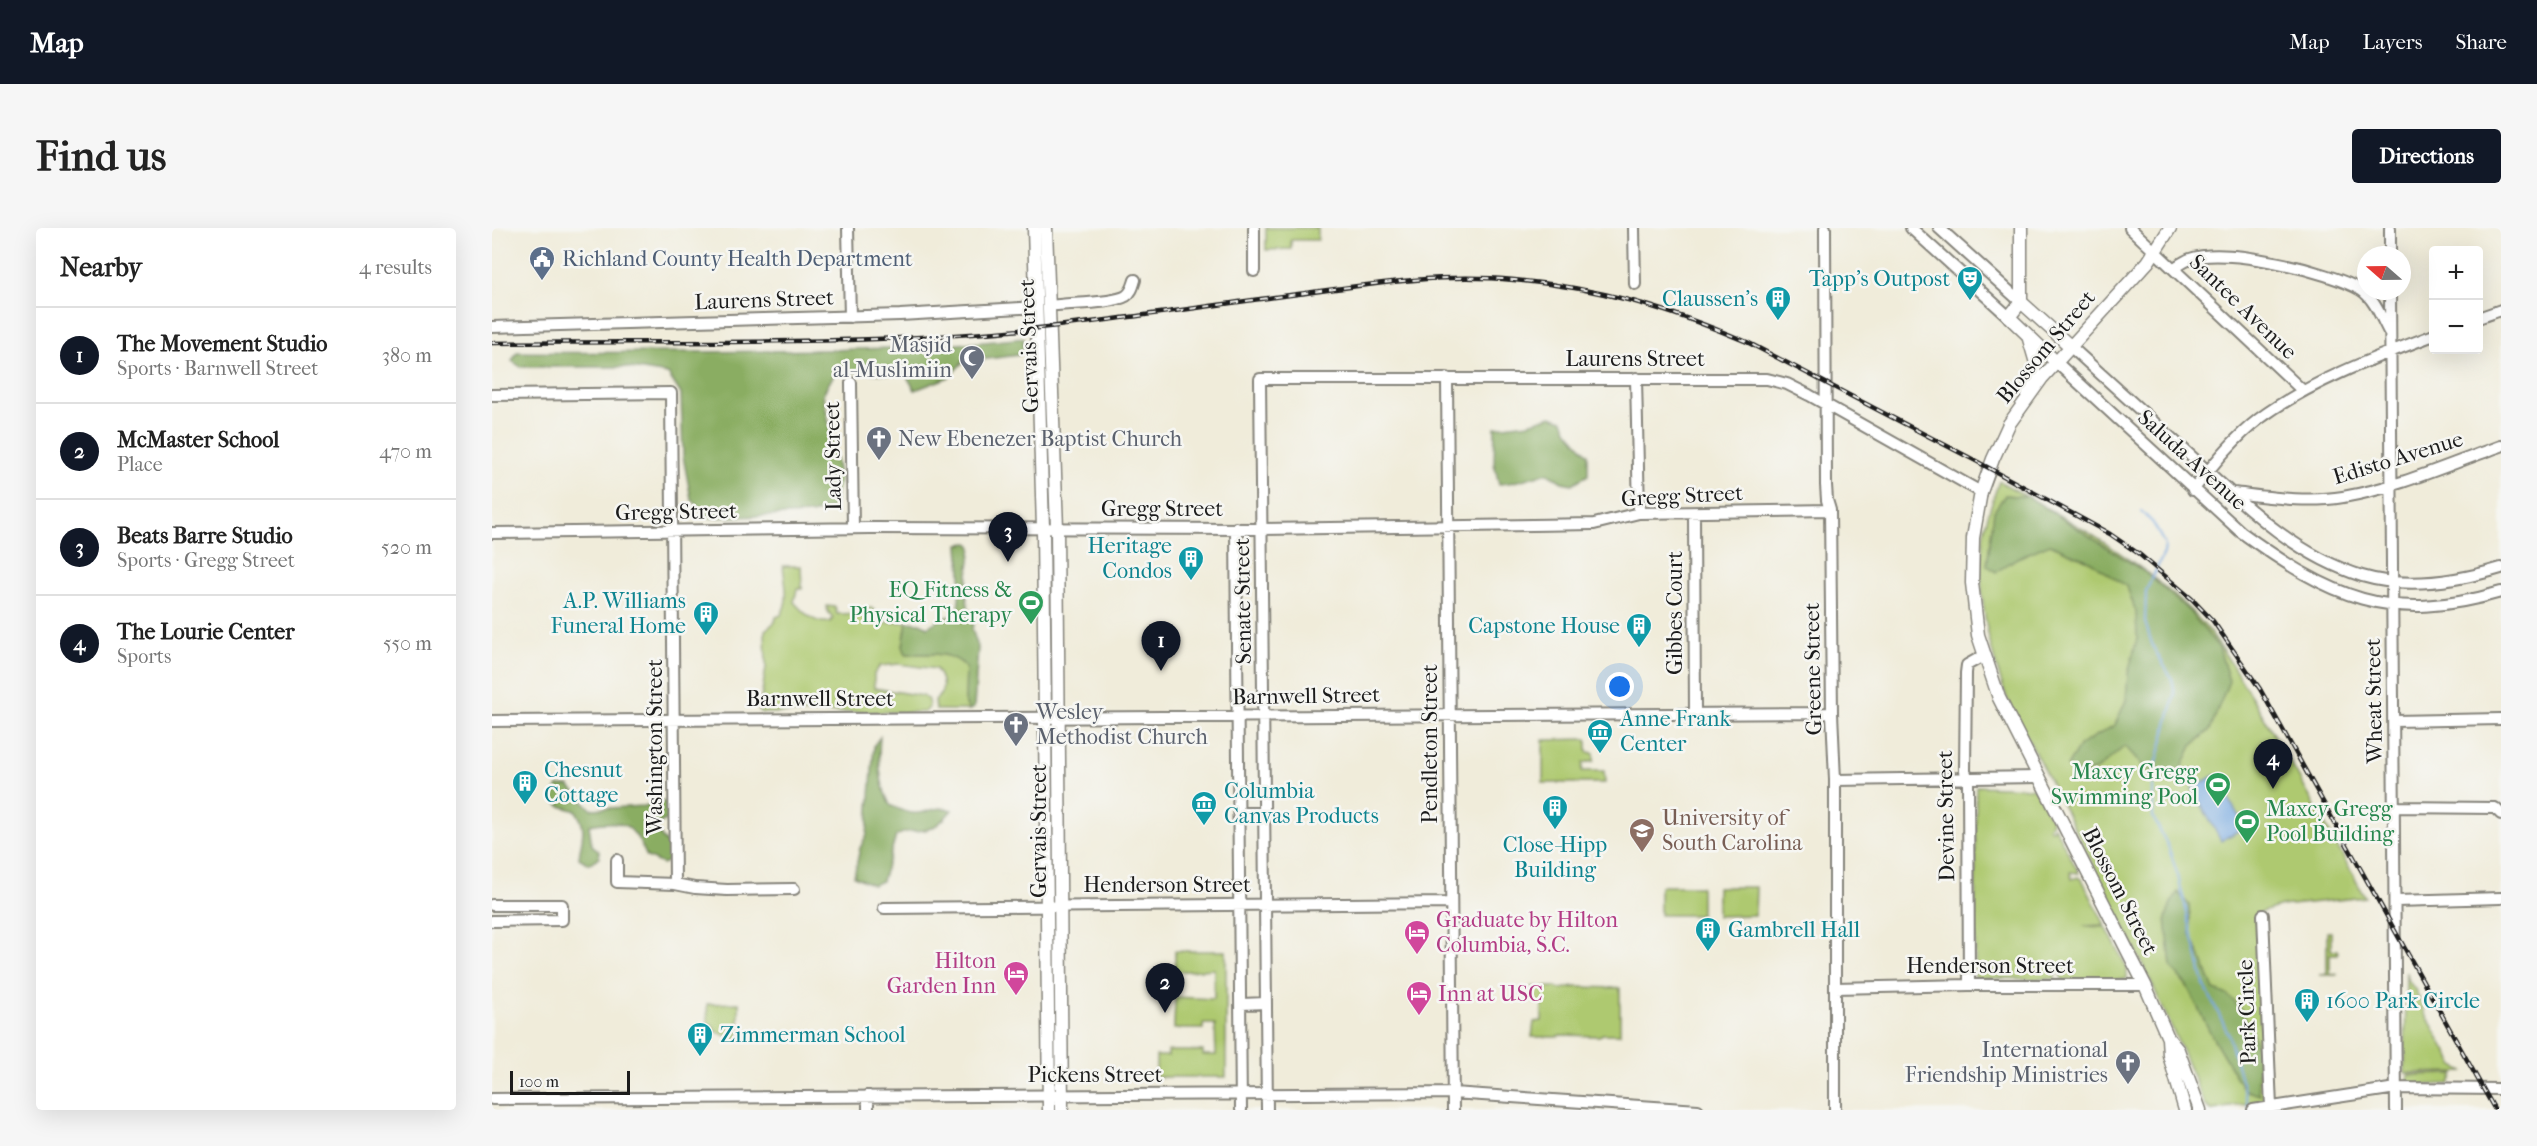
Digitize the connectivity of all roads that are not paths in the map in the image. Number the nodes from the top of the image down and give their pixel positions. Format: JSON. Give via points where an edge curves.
{"nodes":[{"id":1,"x":848,"y":228,"type":"edge"},
{"id":2,"x":1034,"y":228,"type":"edge"},
{"id":3,"x":1046,"y":228,"type":"edge"},
{"id":4,"x":1254,"y":228,"type":"edge"},
{"id":5,"x":1634,"y":228,"type":"edge"},
{"id":6,"x":1825,"y":228,"type":"edge"},
{"id":7,"x":1911,"y":228,"type":"edge"},
{"id":8,"x":1939,"y":228,"type":"edge"},
{"id":9,"x":2021,"y":228,"type":"edge"},
{"id":10,"x":2130,"y":228,"type":"edge"},
{"id":11,"x":2170,"y":228,"type":"edge"},
{"id":12,"x":2390,"y":228,"type":"edge"},
{"id":13,"x":2390,"y":246,"type":"edge"},
{"id":14,"x":2156,"y":252,"type":"junction"},
{"id":15,"x":2174,"y":268,"type":"junction"},
{"id":16,"x":1254,"y":271,"type":"dead end"},
{"id":17,"x":1135,"y":280,"type":"dead end"},
{"id":18,"x":1635,"y":284,"type":"dead end"},
{"id":19,"x":2390,"y":300,"type":"edge"},
{"id":20,"x":2021,"y":302,"type":"junction"},
{"id":21,"x":1044,"y":306,"type":"junction"},
{"id":22,"x":2501,"y":310,"type":"edge"},
{"id":23,"x":2483,"y":316,"type":"edge"},
{"id":24,"x":850,"y":317,"type":"junction"},
{"id":25,"x":2009,"y":317,"type":"junction"},
{"id":26,"x":492,"y":327,"type":"edge"},
{"id":27,"x":2390,"y":334,"type":"junction"},
{"id":28,"x":2027,"y":336,"type":"junction"},
{"id":29,"x":2429,"y":337,"type":"edge"},
{"id":30,"x":2070,"y":346,"type":"junction"},
{"id":31,"x":2391,"y":352,"type":"junction"},
{"id":32,"x":2056,"y":362,"type":"junction"},
{"id":33,"x":1447,"y":378,"type":"junction"},
{"id":34,"x":1636,"y":378,"type":"junction"},
{"id":35,"x":1260,"y":379,"type":"joint"},
{"id":36,"x":851,"y":383,"type":"dead end"},
{"id":37,"x":2303,"y":391,"type":"junction"},
{"id":38,"x":492,"y":395,"type":"edge"},
{"id":39,"x":2026,"y":397,"type":"junction"},
{"id":40,"x":1826,"y":404,"type":"junction"},
{"id":41,"x":2501,"y":446,"type":"edge"},
{"id":42,"x":2208,"y":472,"type":"junction"},
{"id":43,"x":2390,"y":484,"type":"junction"},
{"id":44,"x":2193,"y":490,"type":"junction"},
{"id":45,"x":1981,"y":492,"type":"junction"},
{"id":46,"x":2233,"y":493,"type":"junction"},
{"id":47,"x":1830,"y":510,"type":"junction"},
{"id":48,"x":1639,"y":513,"type":"junction"},
{"id":49,"x":1694,"y":513,"type":"junction"},
{"id":50,"x":1448,"y":526,"type":"junction"},
{"id":51,"x":853,"y":528,"type":"junction"},
{"id":52,"x":1043,"y":528,"type":"junction"},
{"id":53,"x":1057,"y":528,"type":"junction"},
{"id":54,"x":1236,"y":528,"type":"junction"},
{"id":55,"x":1261,"y":529,"type":"junction"},
{"id":56,"x":671,"y":531,"type":"junction"},
{"id":57,"x":492,"y":534,"type":"edge"},
{"id":58,"x":2501,"y":568,"type":"edge"},
{"id":59,"x":2392,"y":581,"type":"junction"},
{"id":60,"x":2501,"y":592,"type":"edge"},
{"id":61,"x":2393,"y":606,"type":"junction"},
{"id":62,"x":1983,"y":656,"type":"junction"},
{"id":63,"x":1695,"y":713,"type":"junction"},
{"id":64,"x":1832,"y":713,"type":"junction"},
{"id":65,"x":1449,"y":714,"type":"junction"},
{"id":66,"x":1264,"y":716,"type":"junction"},
{"id":67,"x":1045,"y":717,"type":"junction"},
{"id":68,"x":1059,"y":717,"type":"junction"},
{"id":69,"x":1238,"y":717,"type":"junction"},
{"id":70,"x":2501,"y":719,"type":"edge"},
{"id":71,"x":673,"y":720,"type":"junction"},
{"id":72,"x":2394,"y":720,"type":"junction"},
{"id":73,"x":492,"y":721,"type":"edge"},
{"id":74,"x":2039,"y":777,"type":"junction"},
{"id":75,"x":1968,"y":779,"type":"junction"},
{"id":76,"x":1835,"y":780,"type":"junction"},
{"id":77,"x":2395,"y":807,"type":"junction"},
{"id":78,"x":1240,"y":813,"type":"junction"},
{"id":79,"x":1265,"y":813,"type":"junction"},
{"id":80,"x":2501,"y":814,"type":"edge"},
{"id":81,"x":617,"y":860,"type":"dead end"},
{"id":82,"x":675,"y":884,"type":"junction"},
{"id":83,"x":794,"y":889,"type":"dead end"},
{"id":84,"x":2501,"y":898,"type":"edge"},
{"id":85,"x":2396,"y":901,"type":"junction"},
{"id":86,"x":1450,"y":903,"type":"junction"},
{"id":87,"x":1266,"y":904,"type":"junction"},
{"id":88,"x":492,"y":905,"type":"edge"},
{"id":89,"x":1240,"y":905,"type":"junction"},
{"id":90,"x":1042,"y":906,"type":"junction"},
{"id":91,"x":1060,"y":906,"type":"junction"},
{"id":92,"x":884,"y":908,"type":"dead end"},
{"id":93,"x":2264,"y":915,"type":"dead end"},
{"id":94,"x":492,"y":921,"type":"edge"},
{"id":95,"x":1969,"y":984,"type":"junction"},
{"id":96,"x":2145,"y":985,"type":"junction"},
{"id":97,"x":1834,"y":988,"type":"junction"},
{"id":98,"x":1266,"y":1003,"type":"junction"},
{"id":99,"x":1241,"y":1004,"type":"junction"},
{"id":100,"x":2168,"y":1038,"type":"junction"},
{"id":101,"x":2396,"y":1088,"type":"junction"},
{"id":102,"x":2501,"y":1089,"type":"edge"},
{"id":103,"x":1453,"y":1093,"type":"junction"},
{"id":104,"x":1241,"y":1094,"type":"junction"},
{"id":105,"x":1267,"y":1094,"type":"junction"},
{"id":106,"x":1056,"y":1095,"type":"junction"},
{"id":107,"x":868,"y":1096,"type":"junction"},
{"id":108,"x":679,"y":1098,"type":"junction"},
{"id":109,"x":492,"y":1099,"type":"edge"},
{"id":110,"x":2271,"y":1107,"type":"junction"},
{"id":111,"x":679,"y":1110,"type":"edge"},
{"id":112,"x":868,"y":1110,"type":"edge"},
{"id":113,"x":1049,"y":1110,"type":"edge"},
{"id":114,"x":1062,"y":1110,"type":"edge"},
{"id":115,"x":1241,"y":1110,"type":"edge"},
{"id":116,"x":1267,"y":1110,"type":"edge"},
{"id":117,"x":1453,"y":1110,"type":"edge"},
{"id":118,"x":1698,"y":1110,"type":"edge"},
{"id":119,"x":1835,"y":1110,"type":"edge"},
{"id":120,"x":2185,"y":1110,"type":"edge"},
{"id":121,"x":2200,"y":1110,"type":"edge"},
{"id":122,"x":2256,"y":1110,"type":"edge"},
{"id":123,"x":2396,"y":1110,"type":"edge"}],
"edges":[{"from":1,"to":24,"type":"street"},
{"from":2,"to":21,"type":"main road","name":"Gervais Street"},
{"from":3,"to":21,"type":"main road","name":"Gervais Street"},
{"from":4,"to":16,"type":"street"},
{"from":5,"to":18,"type":"street"},
{"from":6,"to":40,"type":"street","name":"Greene Street"},
{"from":7,"to":25,"type":"street","name":"Saluda Avenue"},
{"from":8,"to":20,"type":"street","name":"Saluda Avenue"},
{"from":9,"to":20,"type":"main road"},
{"from":10,"to":14,"type":"street","name":"Santee Avenue"},
{"from":11,"to":14,"type":"main road","name":"Blossom Street"},
{"from":12,"to":13,"type":"street"},
{"from":14,"to":15,"type":"street","name":"Santee Avenue"},
{"from":14,"to":30,"type":"main road","name":"Blossom Street"},
{"from":15,"to":27,"type":"street","via":[[2191,258],[2235,255],[2331,277],[2363,291]]},
{"from":15,"to":37,"type":"street","name":"Santee Avenue"},
{"from":17,"to":21,"type":"street","name":"Laurens Street","via":[[1127,296],[1114,300]]},
{"from":19,"to":27,"type":"street","name":"Wheat Street"},
{"from":20,"to":25,"type":"main road"},
{"from":20,"to":30,"type":"main road","name":"Saluda Avenue"},
{"from":21,"to":24,"type":"street","name":"Laurens Street"},
{"from":21,"to":52,"type":"main road","name":"Gervais Street"},
{"from":21,"to":53,"type":"main road","name":"Gervais Street"},
{"from":22,"to":23,"type":"street"},
{"from":24,"to":26,"type":"street","name":"Laurens Street"},
{"from":25,"to":28,"type":"main road","name":"Saluda Avenue"},
{"from":27,"to":31,"type":"street","name":"Wheat Street"},
{"from":28,"to":32,"type":"main road","name":"Saluda Avenue"},
{"from":28,"to":39,"type":"main road","via":[[2036,363]]},
{"from":29,"to":31,"type":"street"},
{"from":30,"to":32,"type":"main road","name":"Blossom Street"},
{"from":30,"to":42,"type":"street","name":"Saluda Avenue"},
{"from":31,"to":37,"type":"street"},
{"from":31,"to":43,"type":"street","name":"Wheat Street"},
{"from":32,"to":39,"type":"main road","name":"Blossom Street"},
{"from":32,"to":44,"type":"street","name":"Saluda Avenue"},
{"from":33,"to":34,"type":"street","name":"Laurens Street"},
{"from":33,"to":35,"type":"street","name":"Laurens Street"},
{"from":33,"to":50,"type":"street","name":"Pendleton Street"},
{"from":34,"to":40,"type":"street","name":"Laurens Street","via":[[1767,379],[1787,384]]},
{"from":34,"to":48,"type":"street"},
{"from":35,"to":55,"type":"street","name":"Senate Street"},
{"from":36,"to":51,"type":"street","name":"Lady Street"},
{"from":37,"to":42,"type":"street","via":[[2240,436]]},
{"from":38,"to":56,"type":"street","name":"Washington Street","via":[[671,393]]},
{"from":39,"to":45,"type":"main road","name":"Blossom Street","via":[[2001,442]]},
{"from":40,"to":45,"type":"street","name":"Laurens Street"},
{"from":40,"to":47,"type":"street","name":"Greene Street"},
{"from":41,"to":43,"type":"street","name":"Edisto Avenue"},
{"from":42,"to":44,"type":"street"},
{"from":42,"to":46,"type":"street","name":"Saluda Avenue"},
{"from":43,"to":46,"type":"street","name":"Edisto Avenue","via":[[2343,497],[2309,500]]},
{"from":43,"to":59,"type":"street","name":"Wheat Street"},
{"from":44,"to":61,"type":"street","name":"Saluda Avenue","via":[[2241,532],[2298,572],[2349,596]]},
{"from":45,"to":62,"type":"main road","name":"Blossom Street","via":[[1972,574]]},
{"from":46,"to":59,"type":"street","name":"Saluda Avenue","via":[[2276,532],[2316,555],[2364,576]]},
{"from":47,"to":49,"type":"street","name":"Gregg Street"},
{"from":47,"to":64,"type":"street","name":"Greene Street"},
{"from":48,"to":49,"type":"street","name":"Gregg Street"},
{"from":48,"to":50,"type":"street","name":"Gregg Street","via":[[1594,524]]},
{"from":49,"to":63,"type":"street","name":"Gibbes Court"},
{"from":50,"to":55,"type":"street","name":"Gregg Street"},
{"from":50,"to":65,"type":"street","name":"Pendleton Street"},
{"from":51,"to":52,"type":"street","name":"Gregg Street"},
{"from":51,"to":56,"type":"street","name":"Gregg Street"},
{"from":52,"to":53,"type":"street","name":"Gregg Street"},
{"from":52,"to":67,"type":"main road","name":"Gervais Street"},
{"from":53,"to":54,"type":"street","name":"Gregg Street"},
{"from":53,"to":68,"type":"main road","name":"Gervais Street"},
{"from":54,"to":55,"type":"street","name":"Gregg Street"},
{"from":54,"to":69,"type":"street","name":"Senate Street"},
{"from":55,"to":66,"type":"street","name":"Senate Street"},
{"from":56,"to":57,"type":"street","name":"Gregg Street"},
{"from":56,"to":71,"type":"street","name":"Washington Street"},
{"from":58,"to":59,"type":"street","name":"Saluda Avenue","via":[[2449,581]]},
{"from":59,"to":61,"type":"street","name":"Wheat Street"},
{"from":60,"to":61,"type":"street","name":"Saluda Avenue","via":[[2434,604]]},
{"from":61,"to":72,"type":"street","name":"Wheat Street"},
{"from":62,"to":74,"type":"main road","name":"Blossom Street","via":[[1999,698]]},
{"from":62,"to":75,"type":"street","name":"Devine Street","via":[[1967,665]]},
{"from":63,"to":64,"type":"street","name":"Barnwell Street"},
{"from":63,"to":65,"type":"street","name":"Barnwell Street"},
{"from":64,"to":76,"type":"street","name":"Greene Street"},
{"from":65,"to":66,"type":"street","name":"Barnwell Street"},
{"from":65,"to":86,"type":"street","name":"Pendleton Street"},
{"from":66,"to":69,"type":"street","name":"Barnwell Street"},
{"from":66,"to":79,"type":"street","name":"Senate Street"},
{"from":67,"to":68,"type":"street","name":"Barnwell Street"},
{"from":67,"to":71,"type":"street","name":"Barnwell Street"},
{"from":67,"to":90,"type":"main road","name":"Gervais Street"},
{"from":68,"to":69,"type":"street","name":"Barnwell Street"},
{"from":68,"to":91,"type":"main road","name":"Gervais Street"},
{"from":69,"to":78,"type":"street","name":"Senate Street"},
{"from":70,"to":72,"type":"street"},
{"from":71,"to":73,"type":"street","name":"Barnwell Street"},
{"from":71,"to":82,"type":"street","name":"Washington Street"},
{"from":72,"to":77,"type":"street","name":"Wheat Street"},
{"from":74,"to":75,"type":"street"},
{"from":74,"to":96,"type":"main road","name":"Blossom Street"},
{"from":75,"to":76,"type":"street"},
{"from":75,"to":95,"type":"street","name":"Devine Street"},
{"from":76,"to":97,"type":"street","name":"Greene Street"},
{"from":77,"to":80,"type":"street","via":[[2495,808]]},
{"from":77,"to":85,"type":"street","name":"Wheat Street"},
{"from":78,"to":79,"type":"street"},
{"from":78,"to":89,"type":"street","name":"Senate Street"},
{"from":79,"to":87,"type":"street","name":"Senate Street"},
{"from":81,"to":82,"type":"street","via":[[617,882]]},
{"from":82,"to":83,"type":"street","via":[[704,889]]},
{"from":84,"to":85,"type":"street"},
{"from":85,"to":101,"type":"street","name":"Wheat Street"},
{"from":86,"to":87,"type":"street","name":"Henderson Street"},
{"from":86,"to":103,"type":"street","name":"Pendleton Street"},
{"from":87,"to":89,"type":"street","name":"Henderson Street"},
{"from":87,"to":98,"type":"street","name":"Senate Street"},
{"from":88,"to":94,"type":"street","via":[[562,905],[562,920]]},
{"from":89,"to":91,"type":"street","name":"Henderson Street"},
{"from":89,"to":99,"type":"street","name":"Senate Street"},
{"from":90,"to":91,"type":"street","name":"Henderson Street"},
{"from":90,"to":92,"type":"street","name":"Henderson Street"},
{"from":90,"to":106,"type":"main road","name":"Gervais Street"},
{"from":91,"to":106,"type":"main road","name":"Gervais Street"},
{"from":93,"to":110,"type":"street","name":"Park Circle"},
{"from":95,"to":96,"type":"street","name":"Henderson Street"},
{"from":95,"to":97,"type":"street","name":"Henderson Street"},
{"from":96,"to":100,"type":"main road","name":"Blossom Street"},
{"from":97,"to":119,"type":"street","name":"Greene Street"},
{"from":98,"to":99,"type":"street"},
{"from":98,"to":105,"type":"street","name":"Senate Street"},
{"from":99,"to":104,"type":"street","name":"Senate Street"},
{"from":100,"to":120,"type":"main road","name":"Blossom Street"},
{"from":100,"to":121,"type":"main road","name":"Blossom Street","via":[[2178,1050]]},
{"from":101,"to":102,"type":"street"},
{"from":101,"to":110,"type":"street"},
{"from":101,"to":123,"type":"street","name":"Wheat Street"},
{"from":103,"to":105,"type":"street","name":"Pickens Street"},
{"from":103,"to":117,"type":"street","name":"Pendleton Street"},
{"from":103,"to":118,"type":"street","name":"Pickens Street"},
{"from":104,"to":105,"type":"street","name":"Pickens Street"},
{"from":104,"to":106,"type":"street","name":"Pickens Street"},
{"from":104,"to":115,"type":"street","name":"Senate Street"},
{"from":105,"to":116,"type":"street","name":"Senate Street"},
{"from":106,"to":107,"type":"street","name":"Pickens Street"},
{"from":106,"to":113,"type":"main road","name":"Gervais Street"},
{"from":106,"to":114,"type":"main road","name":"Gervais Street"},
{"from":107,"to":108,"type":"street","name":"Pickens Street"},
{"from":107,"to":112,"type":"street"},
{"from":108,"to":109,"type":"street","name":"Pickens Street"},
{"from":108,"to":111,"type":"street"},
{"from":110,"to":122,"type":"street"}]}
